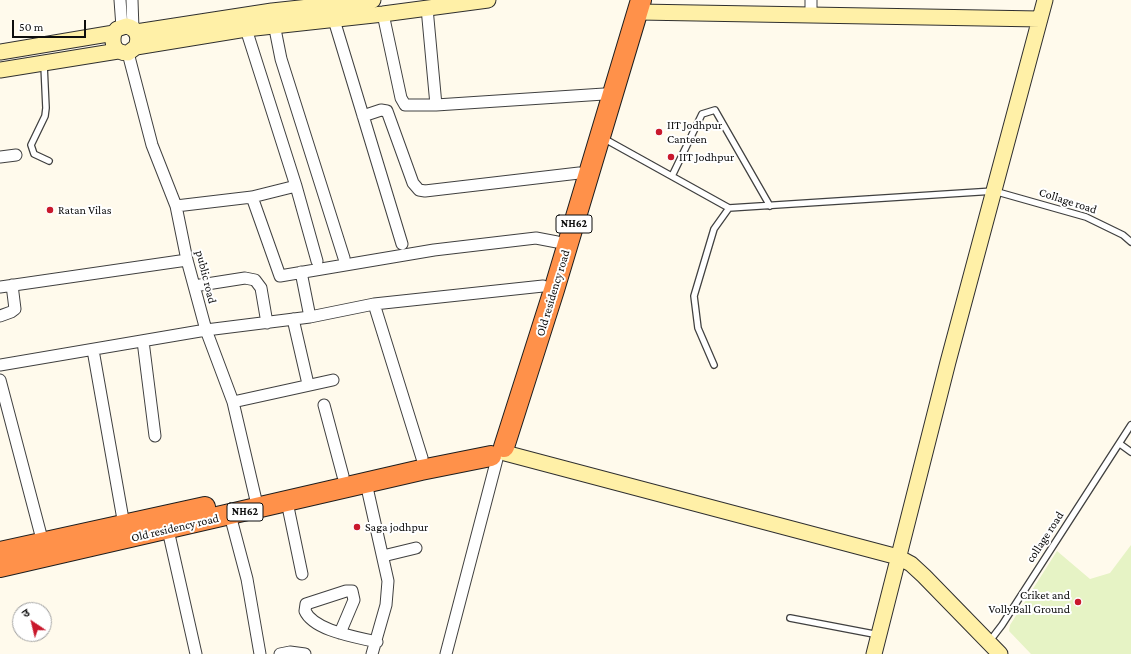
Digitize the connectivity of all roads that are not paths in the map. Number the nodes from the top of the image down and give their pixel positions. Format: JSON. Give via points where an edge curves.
{"nodes":[{"id":1,"x":120,"y":0,"type":"edge"},
{"id":2,"x":132,"y":0,"type":"edge"},
{"id":3,"x":373,"y":0,"type":"edge"},
{"id":4,"x":488,"y":0,"type":"edge"},
{"id":5,"x":1045,"y":0,"type":"edge"},
{"id":6,"x":636,"y":4,"type":"edge"},
{"id":7,"x":811,"y":7,"type":"edge"},
{"id":8,"x":427,"y":8,"type":"junction"},
{"id":9,"x":272,"y":11,"type":"junction"},
{"id":10,"x":383,"y":14,"type":"junction"},
{"id":11,"x":1040,"y":19,"type":"junction"},
{"id":12,"x":334,"y":20,"type":"junction"},
{"id":13,"x":274,"y":26,"type":"junction"},
{"id":14,"x":246,"y":29,"type":"junction"},
{"id":15,"x":126,"y":30,"type":"junction"},
{"id":16,"x":127,"y":50,"type":"junction"},
{"id":17,"x":0,"y":52,"type":"edge"},
{"id":18,"x":44,"y":63,"type":"junction"},
{"id":19,"x":0,"y":70,"type":"edge"},
{"id":20,"x":604,"y":94,"type":"junction"},
{"id":21,"x":436,"y":105,"type":"junction"},
{"id":22,"x":363,"y":116,"type":"junction"},
{"id":23,"x":600,"y":136,"type":"junction"},
{"id":24,"x":16,"y":154,"type":"dead end"},
{"id":25,"x":0,"y":157,"type":"edge"},
{"id":26,"x":48,"y":162,"type":"dead end"},
{"id":27,"x":579,"y":173,"type":"junction"},
{"id":28,"x":672,"y":176,"type":"junction"},
{"id":29,"x":296,"y":186,"type":"junction"},
{"id":30,"x":994,"y":191,"type":"junction"},
{"id":31,"x":252,"y":197,"type":"junction"},
{"id":32,"x":176,"y":206,"type":"junction"},
{"id":33,"x":770,"y":206,"type":"junction"},
{"id":34,"x":729,"y":208,"type":"junction"},
{"id":35,"x":556,"y":242,"type":"junction"},
{"id":36,"x":1131,"y":242,"type":"edge"},
{"id":37,"x":402,"y":244,"type":"dead end"},
{"id":38,"x":344,"y":258,"type":"dead end"},
{"id":39,"x":187,"y":260,"type":"junction"},
{"id":40,"x":317,"y":261,"type":"dead end"},
{"id":41,"x":301,"y":272,"type":"junction"},
{"id":42,"x":12,"y":285,"type":"junction"},
{"id":43,"x":194,"y":286,"type":"junction"},
{"id":44,"x":543,"y":286,"type":"junction"},
{"id":45,"x":0,"y":287,"type":"edge"},
{"id":46,"x":374,"y":304,"type":"junction"},
{"id":47,"x":0,"y":316,"type":"edge"},
{"id":48,"x":310,"y":316,"type":"junction"},
{"id":49,"x":293,"y":319,"type":"junction"},
{"id":50,"x":267,"y":323,"type":"junction"},
{"id":51,"x":206,"y":330,"type":"junction"},
{"id":52,"x":143,"y":341,"type":"junction"},
{"id":53,"x":93,"y":350,"type":"junction"},
{"id":54,"x":714,"y":364,"type":"dead end"},
{"id":55,"x":0,"y":365,"type":"edge"},
{"id":56,"x":0,"y":380,"type":"edge"},
{"id":57,"x":333,"y":380,"type":"dead end"},
{"id":58,"x":308,"y":384,"type":"junction"},
{"id":59,"x":232,"y":402,"type":"junction"},
{"id":60,"x":324,"y":404,"type":"dead end"},
{"id":61,"x":1131,"y":425,"type":"edge"},
{"id":62,"x":154,"y":436,"type":"dead end"},
{"id":63,"x":1120,"y":444,"type":"junction"},
{"id":64,"x":497,"y":451,"type":"junction"},
{"id":65,"x":1131,"y":452,"type":"edge"},
{"id":66,"x":422,"y":458,"type":"junction"},
{"id":67,"x":343,"y":476,"type":"junction"},
{"id":68,"x":366,"y":483,"type":"junction"},
{"id":69,"x":256,"y":502,"type":"junction"},
{"id":70,"x":287,"y":502,"type":"junction"},
{"id":71,"x":230,"y":515,"type":"junction"},
{"id":72,"x":124,"y":525,"type":"junction"},
{"id":73,"x":168,"y":530,"type":"junction"},
{"id":74,"x":43,"y":542,"type":"junction"},
{"id":75,"x":416,"y":548,"type":"dead end"},
{"id":76,"x":0,"y":552,"type":"edge"},
{"id":77,"x":383,"y":556,"type":"junction"},
{"id":78,"x":898,"y":557,"type":"junction"},
{"id":79,"x":0,"y":567,"type":"edge"},
{"id":80,"x":302,"y":574,"type":"dead end"},
{"id":81,"x":790,"y":618,"type":"dead end"},
{"id":82,"x":340,"y":633,"type":"junction"},
{"id":83,"x":879,"y":635,"type":"junction"},
{"id":84,"x":377,"y":642,"type":"junction"},
{"id":85,"x":988,"y":642,"type":"junction"},
{"id":86,"x":196,"y":654,"type":"edge"},
{"id":87,"x":260,"y":654,"type":"edge"},
{"id":88,"x":280,"y":654,"type":"edge"},
{"id":89,"x":305,"y":654,"type":"edge"},
{"id":90,"x":372,"y":654,"type":"edge"},
{"id":91,"x":446,"y":654,"type":"edge"},
{"id":92,"x":874,"y":654,"type":"edge"},
{"id":93,"x":1000,"y":654,"type":"edge"}],
"edges":[{"from":1,"to":15,"type":"street"},
{"from":2,"to":15,"type":"street"},
{"from":3,"to":9,"type":"street"},
{"from":4,"to":8,"type":"street"},
{"from":5,"to":11,"type":"street"},
{"from":6,"to":7,"type":"street"},
{"from":6,"to":20,"type":"highway","name":"Old residency road","number":"NH62","via":[[626,22]]},
{"from":6,"to":23,"type":"highway","name":"Old residency road","number":"NH62"},
{"from":7,"to":11,"type":"street"},
{"from":8,"to":10,"type":"street"},
{"from":8,"to":21,"type":"street"},
{"from":9,"to":13,"type":"street"},
{"from":9,"to":15,"type":"street"},
{"from":10,"to":12,"type":"street"},
{"from":10,"to":21,"type":"street","via":[[402,101],[408,106]]},
{"from":11,"to":30,"type":"street"},
{"from":12,"to":13,"type":"street"},
{"from":12,"to":22,"type":"street"},
{"from":13,"to":14,"type":"street"},
{"from":13,"to":38,"type":"street","via":[[281,59]]},
{"from":14,"to":16,"type":"street"},
{"from":14,"to":29,"type":"street"},
{"from":15,"to":16,"type":"street","via":[[138,37]]},
{"from":15,"to":16,"type":"street","via":[[112,40],[114,46]]},
{"from":15,"to":17,"type":"street"},
{"from":16,"to":18,"type":"street"},
{"from":16,"to":32,"type":"street","name":"public road","via":[[145,124]]},
{"from":18,"to":19,"type":"street"},
{"from":18,"to":26,"type":"lane","via":[[45,116],[31,145],[34,154]]},
{"from":20,"to":21,"type":"street"},
{"from":20,"to":27,"type":"highway","name":"Old residency road","number":"NH62"},
{"from":22,"to":27,"type":"street","via":[[381,110],[387,111],[413,183],[419,190]]},
{"from":22,"to":37,"type":"street"},
{"from":23,"to":28,"type":"lane"},
{"from":23,"to":64,"type":"highway","name":"Old residency road","number":"NH62","via":[[554,290]]},
{"from":24,"to":25,"type":"street"},
{"from":27,"to":35,"type":"highway","name":"Old residency road","number":"NH62"},
{"from":28,"to":33,"type":"lane","via":[[702,114],[715,110]]},
{"from":28,"to":34,"type":"lane"},
{"from":29,"to":31,"type":"street"},
{"from":29,"to":40,"type":"street"},
{"from":30,"to":33,"type":"lane","name":"Collage road"},
{"from":30,"to":36,"type":"lane","name":"Collage road","via":[[1086,217],[1123,235]]},
{"from":30,"to":78,"type":"street"},
{"from":31,"to":32,"type":"street"},
{"from":31,"to":41,"type":"street","via":[[280,276]]},
{"from":32,"to":39,"type":"street","name":"public road"},
{"from":33,"to":34,"type":"lane","name":"Collage road"},
{"from":34,"to":54,"type":"lane","via":[[714,229],[694,296],[698,328]]},
{"from":35,"to":41,"type":"street","via":[[536,238],[434,250]]},
{"from":35,"to":44,"type":"highway","name":"Old residency road","number":"NH62"},
{"from":39,"to":42,"type":"street"},
{"from":39,"to":43,"type":"street","name":"public road"},
{"from":41,"to":48,"type":"street"},
{"from":42,"to":45,"type":"street"},
{"from":42,"to":47,"type":"street","via":[[15,309]]},
{"from":43,"to":50,"type":"street","via":[[246,278],[255,280],[261,288]]},
{"from":43,"to":51,"type":"street","name":"public road"},
{"from":44,"to":46,"type":"street"},
{"from":44,"to":64,"type":"highway","name":"Old residency road","number":"NH62"},
{"from":46,"to":48,"type":"street"},
{"from":46,"to":66,"type":"street"},
{"from":48,"to":49,"type":"street"},
{"from":49,"to":50,"type":"street"},
{"from":49,"to":58,"type":"street"},
{"from":50,"to":51,"type":"street"},
{"from":51,"to":52,"type":"street"},
{"from":51,"to":59,"type":"street","name":"public road"},
{"from":52,"to":53,"type":"street"},
{"from":52,"to":62,"type":"street"},
{"from":53,"to":55,"type":"street"},
{"from":53,"to":72,"type":"street"},
{"from":56,"to":74,"type":"street"},
{"from":57,"to":58,"type":"street"},
{"from":58,"to":59,"type":"street"},
{"from":59,"to":69,"type":"street","name":"public road"},
{"from":60,"to":67,"type":"street"},
{"from":61,"to":63,"type":"lane","name":"collage road"},
{"from":63,"to":65,"type":"lane"},
{"from":63,"to":85,"type":"lane","name":"collage road","via":[[1002,625]]},
{"from":64,"to":66,"type":"highway","name":"Old residency road","number":"NH62"},
{"from":64,"to":68,"type":"highway","name":"Old residency road","number":"NH62"},
{"from":64,"to":78,"type":"street"},
{"from":64,"to":91,"type":"street"},
{"from":66,"to":67,"type":"highway","name":"Old residency road","number":"NH62"},
{"from":67,"to":69,"type":"highway","name":"Old residency road","number":"NH62"},
{"from":68,"to":70,"type":"highway","name":"Old residency road","number":"NH62"},
{"from":68,"to":77,"type":"street"},
{"from":69,"to":70,"type":"highway","name":"Old residency road","number":"NH62"},
{"from":69,"to":71,"type":"highway","name":"Old residency road","number":"NH62"},
{"from":69,"to":72,"type":"highway","name":"Old residency road","number":"NH62"},
{"from":70,"to":80,"type":"street"},
{"from":71,"to":73,"type":"highway","name":"Old residency road","number":"NH62"},
{"from":71,"to":87,"type":"street","via":[[247,579]]},
{"from":72,"to":74,"type":"highway","name":"Old residency road","number":"NH62"},
{"from":73,"to":79,"type":"highway","name":"Old residency road","number":"NH62"},
{"from":73,"to":86,"type":"street"},
{"from":74,"to":76,"type":"highway","name":"Old residency road","number":"NH62"},
{"from":75,"to":77,"type":"street"},
{"from":77,"to":84,"type":"street","via":[[388,593]]},
{"from":78,"to":83,"type":"street"},
{"from":78,"to":85,"type":"street","via":[[911,564],[924,576]]},
{"from":81,"to":83,"type":"lane"},
{"from":82,"to":82,"type":"street","via":[[311,620],[305,611],[306,604],[352,591],[354,600]]},
{"from":82,"to":84,"type":"street"},
{"from":83,"to":92,"type":"street"},
{"from":84,"to":90,"type":"street"},
{"from":85,"to":93,"type":"street"},
{"from":88,"to":89,"type":"street"}]}
